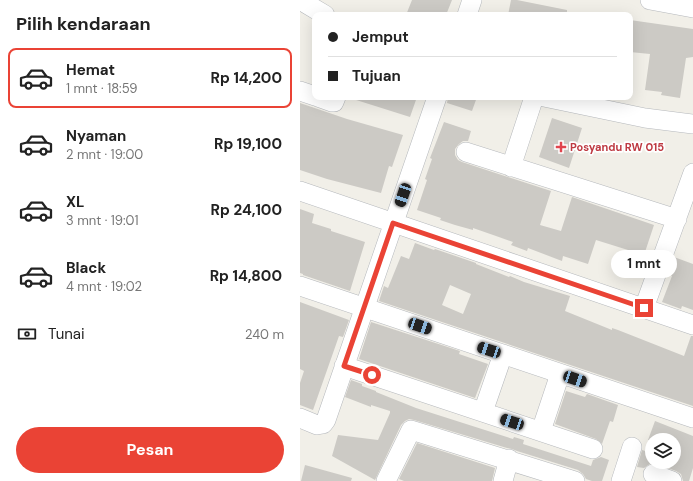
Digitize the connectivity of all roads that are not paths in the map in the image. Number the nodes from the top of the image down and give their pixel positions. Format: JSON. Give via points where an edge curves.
{"nodes":[{"id":1,"x":300,"y":0,"type":"edge"},
{"id":2,"x":472,"y":0,"type":"edge"},
{"id":3,"x":650,"y":0,"type":"edge"},
{"id":4,"x":693,"y":8,"type":"edge"},
{"id":5,"x":320,"y":12,"type":"edge"},
{"id":6,"x":468,"y":12,"type":"edge"},
{"id":7,"x":300,"y":91,"type":"edge"},
{"id":8,"x":312,"y":95,"type":"edge"},
{"id":9,"x":436,"y":100,"type":"edge"},
{"id":10,"x":533,"y":100,"type":"edge"},
{"id":11,"x":558,"y":100,"type":"edge"},
{"id":12,"x":693,"y":124,"type":"edge"},
{"id":13,"x":466,"y":152,"type":"dead end"},
{"id":14,"x":511,"y":167,"type":"junction"},
{"id":15,"x":693,"y":173,"type":"edge"},
{"id":16,"x":300,"y":191,"type":"edge"},
{"id":17,"x":677,"y":219,"type":"junction"},
{"id":18,"x":393,"y":223,"type":"junction"},
{"id":19,"x":300,"y":286,"type":"edge"},
{"id":20,"x":364,"y":308,"type":"junction"},
{"id":21,"x":644,"y":308,"type":"junction"},
{"id":22,"x":693,"y":325,"type":"edge"},
{"id":23,"x":503,"y":354,"type":"junction"},
{"id":24,"x":344,"y":366,"type":"junction"},
{"id":25,"x":560,"y":374,"type":"junction"},
{"id":26,"x":483,"y":412,"type":"junction"},
{"id":27,"x":300,"y":418,"type":"edge"},
{"id":28,"x":693,"y":418,"type":"edge"},
{"id":29,"x":540,"y":431,"type":"junction"},
{"id":30,"x":632,"y":447,"type":"dead end"},
{"id":31,"x":593,"y":449,"type":"dead end"},
{"id":32,"x":509,"y":459,"type":"junction"},
{"id":33,"x":653,"y":474,"type":"dead end"},
{"id":34,"x":386,"y":481,"type":"edge"},
{"id":35,"x":503,"y":481,"type":"edge"},
{"id":36,"x":575,"y":481,"type":"edge"},
{"id":37,"x":621,"y":481,"type":"edge"},
{"id":38,"x":672,"y":481,"type":"edge"}],
"edges":[{"from":1,"to":5,"type":"street"},
{"from":2,"to":6,"type":"street"},
{"from":3,"to":4,"type":"street"},
{"from":7,"to":8,"type":"street"},
{"from":9,"to":18,"type":"street"},
{"from":10,"to":14,"type":"street"},
{"from":11,"to":12,"type":"street","via":[[645,118]]},
{"from":13,"to":14,"type":"street"},
{"from":14,"to":17,"type":"street"},
{"from":15,"to":17,"type":"street"},
{"from":16,"to":18,"type":"street"},
{"from":17,"to":21,"type":"street"},
{"from":18,"to":20,"type":"street"},
{"from":18,"to":21,"type":"street"},
{"from":19,"to":20,"type":"street"},
{"from":20,"to":23,"type":"street"},
{"from":20,"to":24,"type":"street"},
{"from":21,"to":22,"type":"street"},
{"from":23,"to":25,"type":"street"},
{"from":23,"to":26,"type":"street"},
{"from":24,"to":26,"type":"street"},
{"from":24,"to":27,"type":"street","via":[[323,424],[318,425]]},
{"from":25,"to":28,"type":"street"},
{"from":25,"to":29,"type":"street"},
{"from":26,"to":29,"type":"street"},
{"from":29,"to":31,"type":"street"},
{"from":30,"to":37,"type":"street"},
{"from":32,"to":34,"type":"street","via":[[411,430]]},
{"from":32,"to":35,"type":"street"},
{"from":32,"to":36,"type":"street"},
{"from":33,"to":38,"type":"street"}]}
